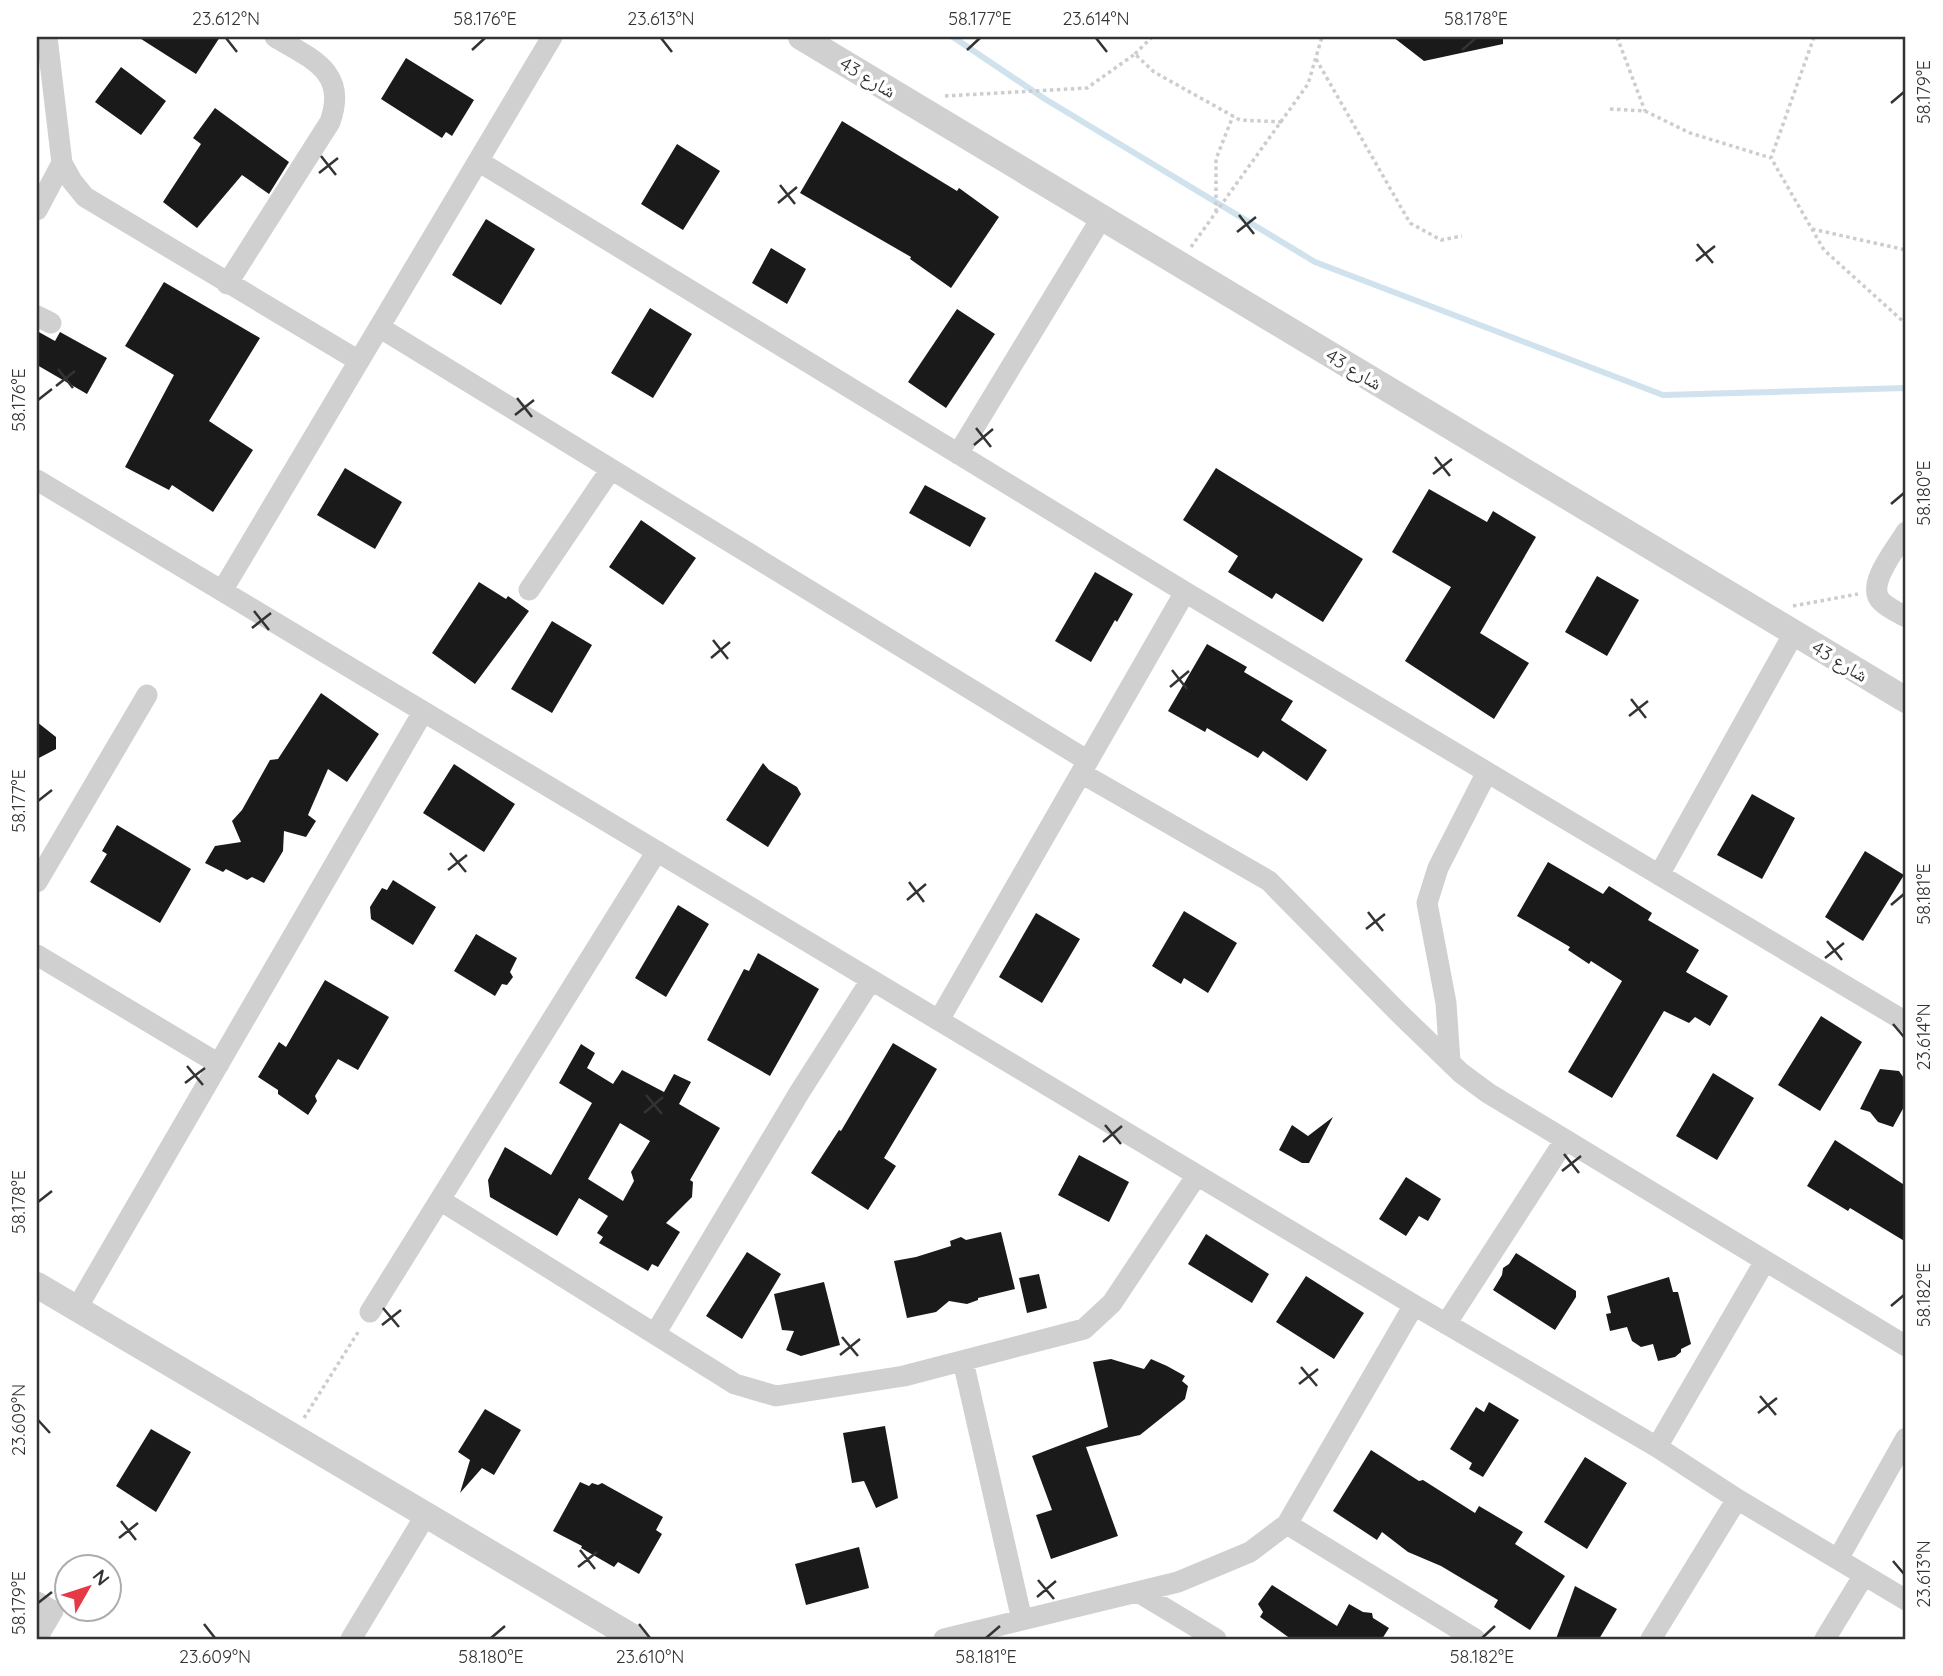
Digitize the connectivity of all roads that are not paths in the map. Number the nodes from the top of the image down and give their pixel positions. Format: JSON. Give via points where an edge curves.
{"nodes":[{"id":1,"x":47,"y":37,"type":"edge"},
{"id":2,"x":275,"y":37,"type":"edge"},
{"id":3,"x":552,"y":37,"type":"edge"},
{"id":4,"x":801,"y":37,"type":"edge"},
{"id":5,"x":478,"y":161,"type":"junction"},
{"id":6,"x":62,"y":163,"type":"junction"},
{"id":7,"x":37,"y":210,"type":"edge"},
{"id":8,"x":1102,"y":217,"type":"junction"},
{"id":9,"x":227,"y":284,"type":"junction"},
{"id":10,"x":379,"y":327,"type":"junction"},
{"id":11,"x":359,"y":361,"type":"junction"},
{"id":12,"x":958,"y":454,"type":"junction"},
{"id":13,"x":611,"y":468,"type":"junction"},
{"id":14,"x":37,"y":480,"type":"edge"},
{"id":15,"x":1906,"y":532,"type":"edge"},
{"id":16,"x":528,"y":590,"type":"dead end"},
{"id":17,"x":222,"y":591,"type":"junction"},
{"id":18,"x":1185,"y":592,"type":"junction"},
{"id":19,"x":1906,"y":617,"type":"edge"},
{"id":20,"x":1794,"y":633,"type":"junction"},
{"id":21,"x":147,"y":695,"type":"dead end"},
{"id":22,"x":1906,"y":701,"type":"edge"},
{"id":23,"x":424,"y":712,"type":"junction"},
{"id":24,"x":1084,"y":767,"type":"junction"},
{"id":25,"x":1487,"y":772,"type":"junction"},
{"id":26,"x":657,"y":852,"type":"junction"},
{"id":27,"x":1658,"y":875,"type":"junction"},
{"id":28,"x":37,"y":883,"type":"edge"},
{"id":29,"x":37,"y":955,"type":"edge"},
{"id":30,"x":871,"y":980,"type":"junction"},
{"id":31,"x":939,"y":1020,"type":"junction"},
{"id":32,"x":1906,"y":1023,"type":"edge"},
{"id":33,"x":1450,"y":1062,"type":"junction"},
{"id":34,"x":219,"y":1064,"type":"junction"},
{"id":35,"x":1565,"y":1140,"type":"junction"},
{"id":36,"x":1197,"y":1175,"type":"junction"},
{"id":37,"x":440,"y":1200,"type":"junction"},
{"id":38,"x":1765,"y":1261,"type":"junction"},
{"id":39,"x":37,"y":1284,"type":"edge"},
{"id":40,"x":1414,"y":1306,"type":"junction"},
{"id":41,"x":77,"y":1308,"type":"junction"},
{"id":42,"x":370,"y":1312,"type":"road end"},
{"id":43,"x":1447,"y":1324,"type":"junction"},
{"id":44,"x":655,"y":1334,"type":"junction"},
{"id":45,"x":1906,"y":1346,"type":"edge"},
{"id":46,"x":963,"y":1361,"type":"junction"},
{"id":47,"x":1906,"y":1438,"type":"edge"},
{"id":48,"x":1657,"y":1447,"type":"junction"},
{"id":49,"x":1737,"y":1499,"type":"junction"},
{"id":50,"x":426,"y":1513,"type":"junction"},
{"id":51,"x":1287,"y":1524,"type":"junction"},
{"id":52,"x":1838,"y":1559,"type":"junction"},
{"id":53,"x":1864,"y":1575,"type":"junction"},
{"id":54,"x":1138,"y":1592,"type":"junction"},
{"id":55,"x":1906,"y":1600,"type":"edge"},
{"id":56,"x":37,"y":1602,"type":"edge"},
{"id":57,"x":1022,"y":1620,"type":"junction"},
{"id":58,"x":37,"y":1638,"type":"edge"},
{"id":59,"x":351,"y":1639,"type":"edge"},
{"id":60,"x":636,"y":1639,"type":"edge"},
{"id":61,"x":944,"y":1639,"type":"edge"},
{"id":62,"x":1216,"y":1639,"type":"edge"},
{"id":63,"x":1475,"y":1639,"type":"edge"},
{"id":64,"x":1651,"y":1639,"type":"edge"},
{"id":65,"x":1825,"y":1639,"type":"edge"}],
"edges":[{"from":1,"to":6,"type":"street"},
{"from":2,"to":9,"type":"street","via":[[325,69],[335,85],[337,104]]},
{"from":3,"to":5,"type":"street"},
{"from":4,"to":8,"type":"street","name":"شارع 43"},
{"from":5,"to":10,"type":"street"},
{"from":5,"to":12,"type":"street"},
{"from":6,"to":7,"type":"street"},
{"from":6,"to":9,"type":"street","via":[[85,197]]},
{"from":8,"to":12,"type":"street"},
{"from":8,"to":20,"type":"street","name":"شارع 43"},
{"from":9,"to":11,"type":"street"},
{"from":10,"to":11,"type":"street"},
{"from":10,"to":13,"type":"street"},
{"from":11,"to":17,"type":"street"},
{"from":12,"to":18,"type":"street"},
{"from":13,"to":16,"type":"street"},
{"from":13,"to":24,"type":"street"},
{"from":14,"to":17,"type":"street"},
{"from":15,"to":19,"type":"street","via":[[1875,583],[1881,602]]},
{"from":17,"to":23,"type":"street"},
{"from":18,"to":24,"type":"street"},
{"from":18,"to":25,"type":"street"},
{"from":20,"to":22,"type":"street","name":"شارع 43"},
{"from":20,"to":27,"type":"street"},
{"from":21,"to":28,"type":"street"},
{"from":23,"to":26,"type":"street"},
{"from":23,"to":34,"type":"street"},
{"from":24,"to":31,"type":"street"},
{"from":24,"to":33,"type":"street","via":[[1269,881]]},
{"from":25,"to":27,"type":"street"},
{"from":25,"to":33,"type":"street","via":[[1438,868],[1427,903],[1446,1003]]},
{"from":26,"to":30,"type":"street"},
{"from":26,"to":37,"type":"street"},
{"from":27,"to":32,"type":"street"},
{"from":29,"to":34,"type":"street"},
{"from":30,"to":31,"type":"street"},
{"from":30,"to":44,"type":"street"},
{"from":31,"to":36,"type":"street"},
{"from":33,"to":35,"type":"street","via":[[1488,1093]]},
{"from":34,"to":41,"type":"street"},
{"from":35,"to":38,"type":"street"},
{"from":35,"to":43,"type":"street"},
{"from":36,"to":40,"type":"street"},
{"from":36,"to":46,"type":"street","via":[[1112,1303],[1084,1329]]},
{"from":37,"to":42,"type":"street"},
{"from":37,"to":44,"type":"street"},
{"from":38,"to":45,"type":"street"},
{"from":38,"to":48,"type":"street"},
{"from":39,"to":41,"type":"street"},
{"from":40,"to":43,"type":"street"},
{"from":40,"to":51,"type":"street"},
{"from":41,"to":50,"type":"street"},
{"from":43,"to":48,"type":"street"},
{"from":44,"to":46,"type":"street","via":[[735,1384],[776,1396],[904,1376]]},
{"from":46,"to":57,"type":"street"},
{"from":47,"to":52,"type":"street"},
{"from":48,"to":49,"type":"street"},
{"from":49,"to":52,"type":"street"},
{"from":49,"to":64,"type":"street"},
{"from":50,"to":59,"type":"street"},
{"from":50,"to":60,"type":"street"},
{"from":51,"to":54,"type":"street","via":[[1250,1552],[1178,1582]]},
{"from":51,"to":63,"type":"street"},
{"from":52,"to":53,"type":"street"},
{"from":53,"to":55,"type":"street"},
{"from":53,"to":65,"type":"street"},
{"from":54,"to":57,"type":"street"},
{"from":54,"to":62,"type":"street"},
{"from":56,"to":58,"type":"street","via":[[53,1612]]},
{"from":57,"to":61,"type":"street"}]}
